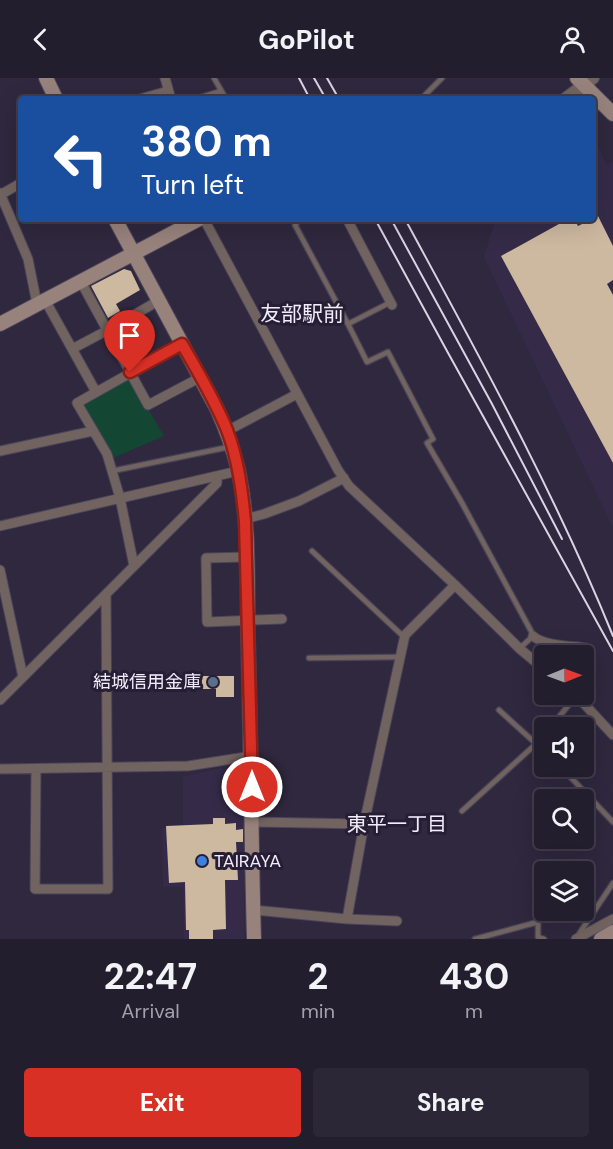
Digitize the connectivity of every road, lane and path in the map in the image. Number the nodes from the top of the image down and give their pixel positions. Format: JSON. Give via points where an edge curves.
{"nodes":[{"id":1,"x":46,"y":78,"type":"edge"},
{"id":2,"x":165,"y":78,"type":"edge"},
{"id":3,"x":214,"y":78,"type":"edge"},
{"id":4,"x":442,"y":78,"type":"edge"},
{"id":5,"x":585,"y":80,"type":"edge"},
{"id":6,"x":221,"y":91,"type":"junction"},
{"id":7,"x":169,"y":95,"type":"edge"},
{"id":8,"x":55,"y":96,"type":"edge"},
{"id":9,"x":205,"y":96,"type":"edge"},
{"id":10,"x":224,"y":96,"type":"edge"},
{"id":11,"x":424,"y":96,"type":"edge"},
{"id":12,"x":568,"y":96,"type":"edge"},
{"id":13,"x":613,"y":114,"type":"edge"},
{"id":14,"x":18,"y":185,"type":"edge"},
{"id":15,"x":0,"y":195,"type":"edge"},
{"id":16,"x":117,"y":222,"type":"edge"},
{"id":17,"x":196,"y":222,"type":"edge"},
{"id":18,"x":204,"y":222,"type":"edge"},
{"id":19,"x":298,"y":222,"type":"edge"},
{"id":20,"x":348,"y":222,"type":"edge"},
{"id":21,"x":133,"y":254,"type":"junction"},
{"id":22,"x":81,"y":282,"type":"junction"},
{"id":23,"x":158,"y":301,"type":"junction"},
{"id":24,"x":41,"y":302,"type":"junction"},
{"id":25,"x":391,"y":303,"type":"joint"},
{"id":26,"x":0,"y":324,"type":"edge"},
{"id":27,"x":348,"y":324,"type":"junction"},
{"id":28,"x":108,"y":330,"type":"junction"},
{"id":29,"x":182,"y":344,"type":"junction"},
{"id":30,"x":72,"y":349,"type":"junction"},
{"id":31,"x":130,"y":372,"type":"junction"},
{"id":32,"x":201,"y":377,"type":"junction"},
{"id":33,"x":96,"y":392,"type":"junction"},
{"id":34,"x":297,"y":394,"type":"junction"},
{"id":35,"x":227,"y":431,"type":"junction"},
{"id":36,"x":93,"y":432,"type":"junction"},
{"id":37,"x":232,"y":447,"type":"junction"},
{"id":38,"x":0,"y":451,"type":"edge"},
{"id":39,"x":112,"y":471,"type":"junction"},
{"id":40,"x":238,"y":471,"type":"junction"},
{"id":41,"x":217,"y":476,"type":"junction"},
{"id":42,"x":344,"y":478,"type":"junction"},
{"id":43,"x":120,"y":498,"type":"junction"},
{"id":44,"x":245,"y":519,"type":"junction"},
{"id":45,"x":0,"y":526,"type":"edge"},
{"id":46,"x":312,"y":550,"type":"dead end"},
{"id":47,"x":246,"y":557,"type":"junction"},
{"id":48,"x":134,"y":567,"type":"junction"},
{"id":49,"x":0,"y":570,"type":"edge"},
{"id":50,"x":455,"y":585,"type":"junction"},
{"id":51,"x":106,"y":594,"type":"junction"},
{"id":52,"x":282,"y":620,"type":"dead end"},
{"id":53,"x":248,"y":622,"type":"junction"},
{"id":54,"x":533,"y":636,"type":"junction"},
{"id":55,"x":405,"y":638,"type":"junction"},
{"id":56,"x":565,"y":645,"type":"edge"},
{"id":57,"x":520,"y":649,"type":"junction"},
{"id":58,"x":400,"y":657,"type":"junction"},
{"id":59,"x":309,"y":658,"type":"dead end"},
{"id":60,"x":534,"y":661,"type":"edge"},
{"id":61,"x":23,"y":677,"type":"junction"},
{"id":62,"x":0,"y":700,"type":"edge"},
{"id":63,"x":567,"y":705,"type":"edge"},
{"id":64,"x":584,"y":705,"type":"edge"},
{"id":65,"x":499,"y":710,"type":"dead end"},
{"id":66,"x":558,"y":717,"type":"edge"},
{"id":67,"x":613,"y":735,"type":"edge"},
{"id":68,"x":534,"y":740,"type":"edge"},
{"id":69,"x":534,"y":746,"type":"edge"},
{"id":70,"x":252,"y":756,"type":"junction"},
{"id":71,"x":108,"y":768,"type":"junction"},
{"id":72,"x":0,"y":769,"type":"edge"},
{"id":73,"x":36,"y":769,"type":"junction"},
{"id":74,"x":570,"y":777,"type":"edge"},
{"id":75,"x":462,"y":811,"type":"dead end"},
{"id":76,"x":252,"y":822,"type":"junction"},
{"id":77,"x":613,"y":822,"type":"edge"},
{"id":78,"x":364,"y":824,"type":"junction"},
{"id":79,"x":613,"y":883,"type":"edge"},
{"id":80,"x":253,"y":910,"type":"junction"},
{"id":81,"x":347,"y":919,"type":"junction"},
{"id":82,"x":613,"y":920,"type":"edge"},
{"id":83,"x":397,"y":921,"type":"dead end"},
{"id":84,"x":538,"y":922,"type":"joint"},
{"id":85,"x":613,"y":932,"type":"edge"},
{"id":86,"x":254,"y":939,"type":"edge"},
{"id":87,"x":475,"y":939,"type":"edge"},
{"id":88,"x":544,"y":939,"type":"edge"},
{"id":89,"x":576,"y":939,"type":"edge"},
{"id":90,"x":601,"y":939,"type":"edge"}],
"edges":[{"from":1,"to":8,"type":"main road"},
{"from":2,"to":7,"type":"street"},
{"from":3,"to":6,"type":"lane"},
{"from":4,"to":11,"type":"lane"},
{"from":5,"to":12,"type":"street"},
{"from":5,"to":13,"type":"main road"},
{"from":6,"to":9,"type":"lane"},
{"from":6,"to":10,"type":"lane"},
{"from":14,"to":15,"type":"street"},
{"from":15,"to":24,"type":"street","via":[[28,259]]},
{"from":16,"to":21,"type":"main road"},
{"from":17,"to":21,"type":"main road"},
{"from":18,"to":34,"type":"street"},
{"from":19,"to":27,"type":"lane","via":[[295,225]]},
{"from":20,"to":25,"type":"street"},
{"from":21,"to":22,"type":"main road"},
{"from":21,"to":23,"type":"main road"},
{"from":22,"to":24,"type":"main road"},
{"from":22,"to":28,"type":"street"},
{"from":23,"to":28,"type":"street"},
{"from":23,"to":29,"type":"main road"},
{"from":24,"to":26,"type":"main road"},
{"from":24,"to":30,"type":"street"},
{"from":25,"to":27,"type":"lane"},
{"from":27,"to":54,"type":"lane","via":[[367,362],[388,352],[433,439],[427,443]]},
{"from":28,"to":30,"type":"street"},
{"from":28,"to":31,"type":"street"},
{"from":29,"to":31,"type":"street"},
{"from":29,"to":32,"type":"main road"},
{"from":30,"to":33,"type":"street"},
{"from":31,"to":32,"type":"street","via":[[148,405]]},
{"from":31,"to":33,"type":"street"},
{"from":32,"to":35,"type":"main road"},
{"from":33,"to":36,"type":"street","via":[[77,403]]},
{"from":34,"to":35,"type":"street"},
{"from":34,"to":42,"type":"street"},
{"from":35,"to":37,"type":"main road"},
{"from":36,"to":38,"type":"street"},
{"from":36,"to":39,"type":"street"},
{"from":37,"to":39,"type":"lane"},
{"from":37,"to":40,"type":"main road"},
{"from":39,"to":43,"type":"street"},
{"from":40,"to":41,"type":"street"},
{"from":40,"to":44,"type":"main road"},
{"from":41,"to":43,"type":"street"},
{"from":41,"to":48,"type":"street","via":[[217,483]]},
{"from":42,"to":44,"type":"street","via":[[299,501]]},
{"from":42,"to":50,"type":"street"},
{"from":43,"to":45,"type":"street"},
{"from":43,"to":48,"type":"street"},
{"from":44,"to":47,"type":"main road"},
{"from":46,"to":55,"type":"lane"},
{"from":47,"to":53,"type":"main road"},
{"from":47,"to":53,"type":"street","via":[[206,558],[207,622]]},
{"from":48,"to":51,"type":"street"},
{"from":49,"to":61,"type":"street"},
{"from":50,"to":55,"type":"street"},
{"from":50,"to":57,"type":"street"},
{"from":51,"to":61,"type":"street"},
{"from":51,"to":71,"type":"street"},
{"from":52,"to":53,"type":"street"},
{"from":53,"to":70,"type":"main road"},
{"from":54,"to":56,"type":"street"},
{"from":54,"to":57,"type":"lane"},
{"from":55,"to":58,"type":"street"},
{"from":57,"to":60,"type":"street"},
{"from":58,"to":59,"type":"lane"},
{"from":58,"to":78,"type":"street"},
{"from":61,"to":62,"type":"street"},
{"from":63,"to":66,"type":"lane"},
{"from":64,"to":67,"type":"street"},
{"from":65,"to":68,"type":"lane"},
{"from":69,"to":75,"type":"lane"},
{"from":70,"to":71,"type":"street","via":[[188,766]]},
{"from":70,"to":76,"type":"main road"},
{"from":71,"to":73,"type":"street"},
{"from":71,"to":73,"type":"street","via":[[108,889],[35,890]]},
{"from":72,"to":73,"type":"street"},
{"from":74,"to":77,"type":"lane"},
{"from":76,"to":78,"type":"street"},
{"from":76,"to":80,"type":"main road"},
{"from":78,"to":81,"type":"street"},
{"from":79,"to":89,"type":"lane"},
{"from":80,"to":81,"type":"street"},
{"from":80,"to":86,"type":"main road"},
{"from":81,"to":83,"type":"street"},
{"from":82,"to":89,"type":"street"},
{"from":84,"to":87,"type":"lane"},
{"from":84,"to":88,"type":"lane","via":[[538,937]]},
{"from":85,"to":90,"type":"main road"}]}
